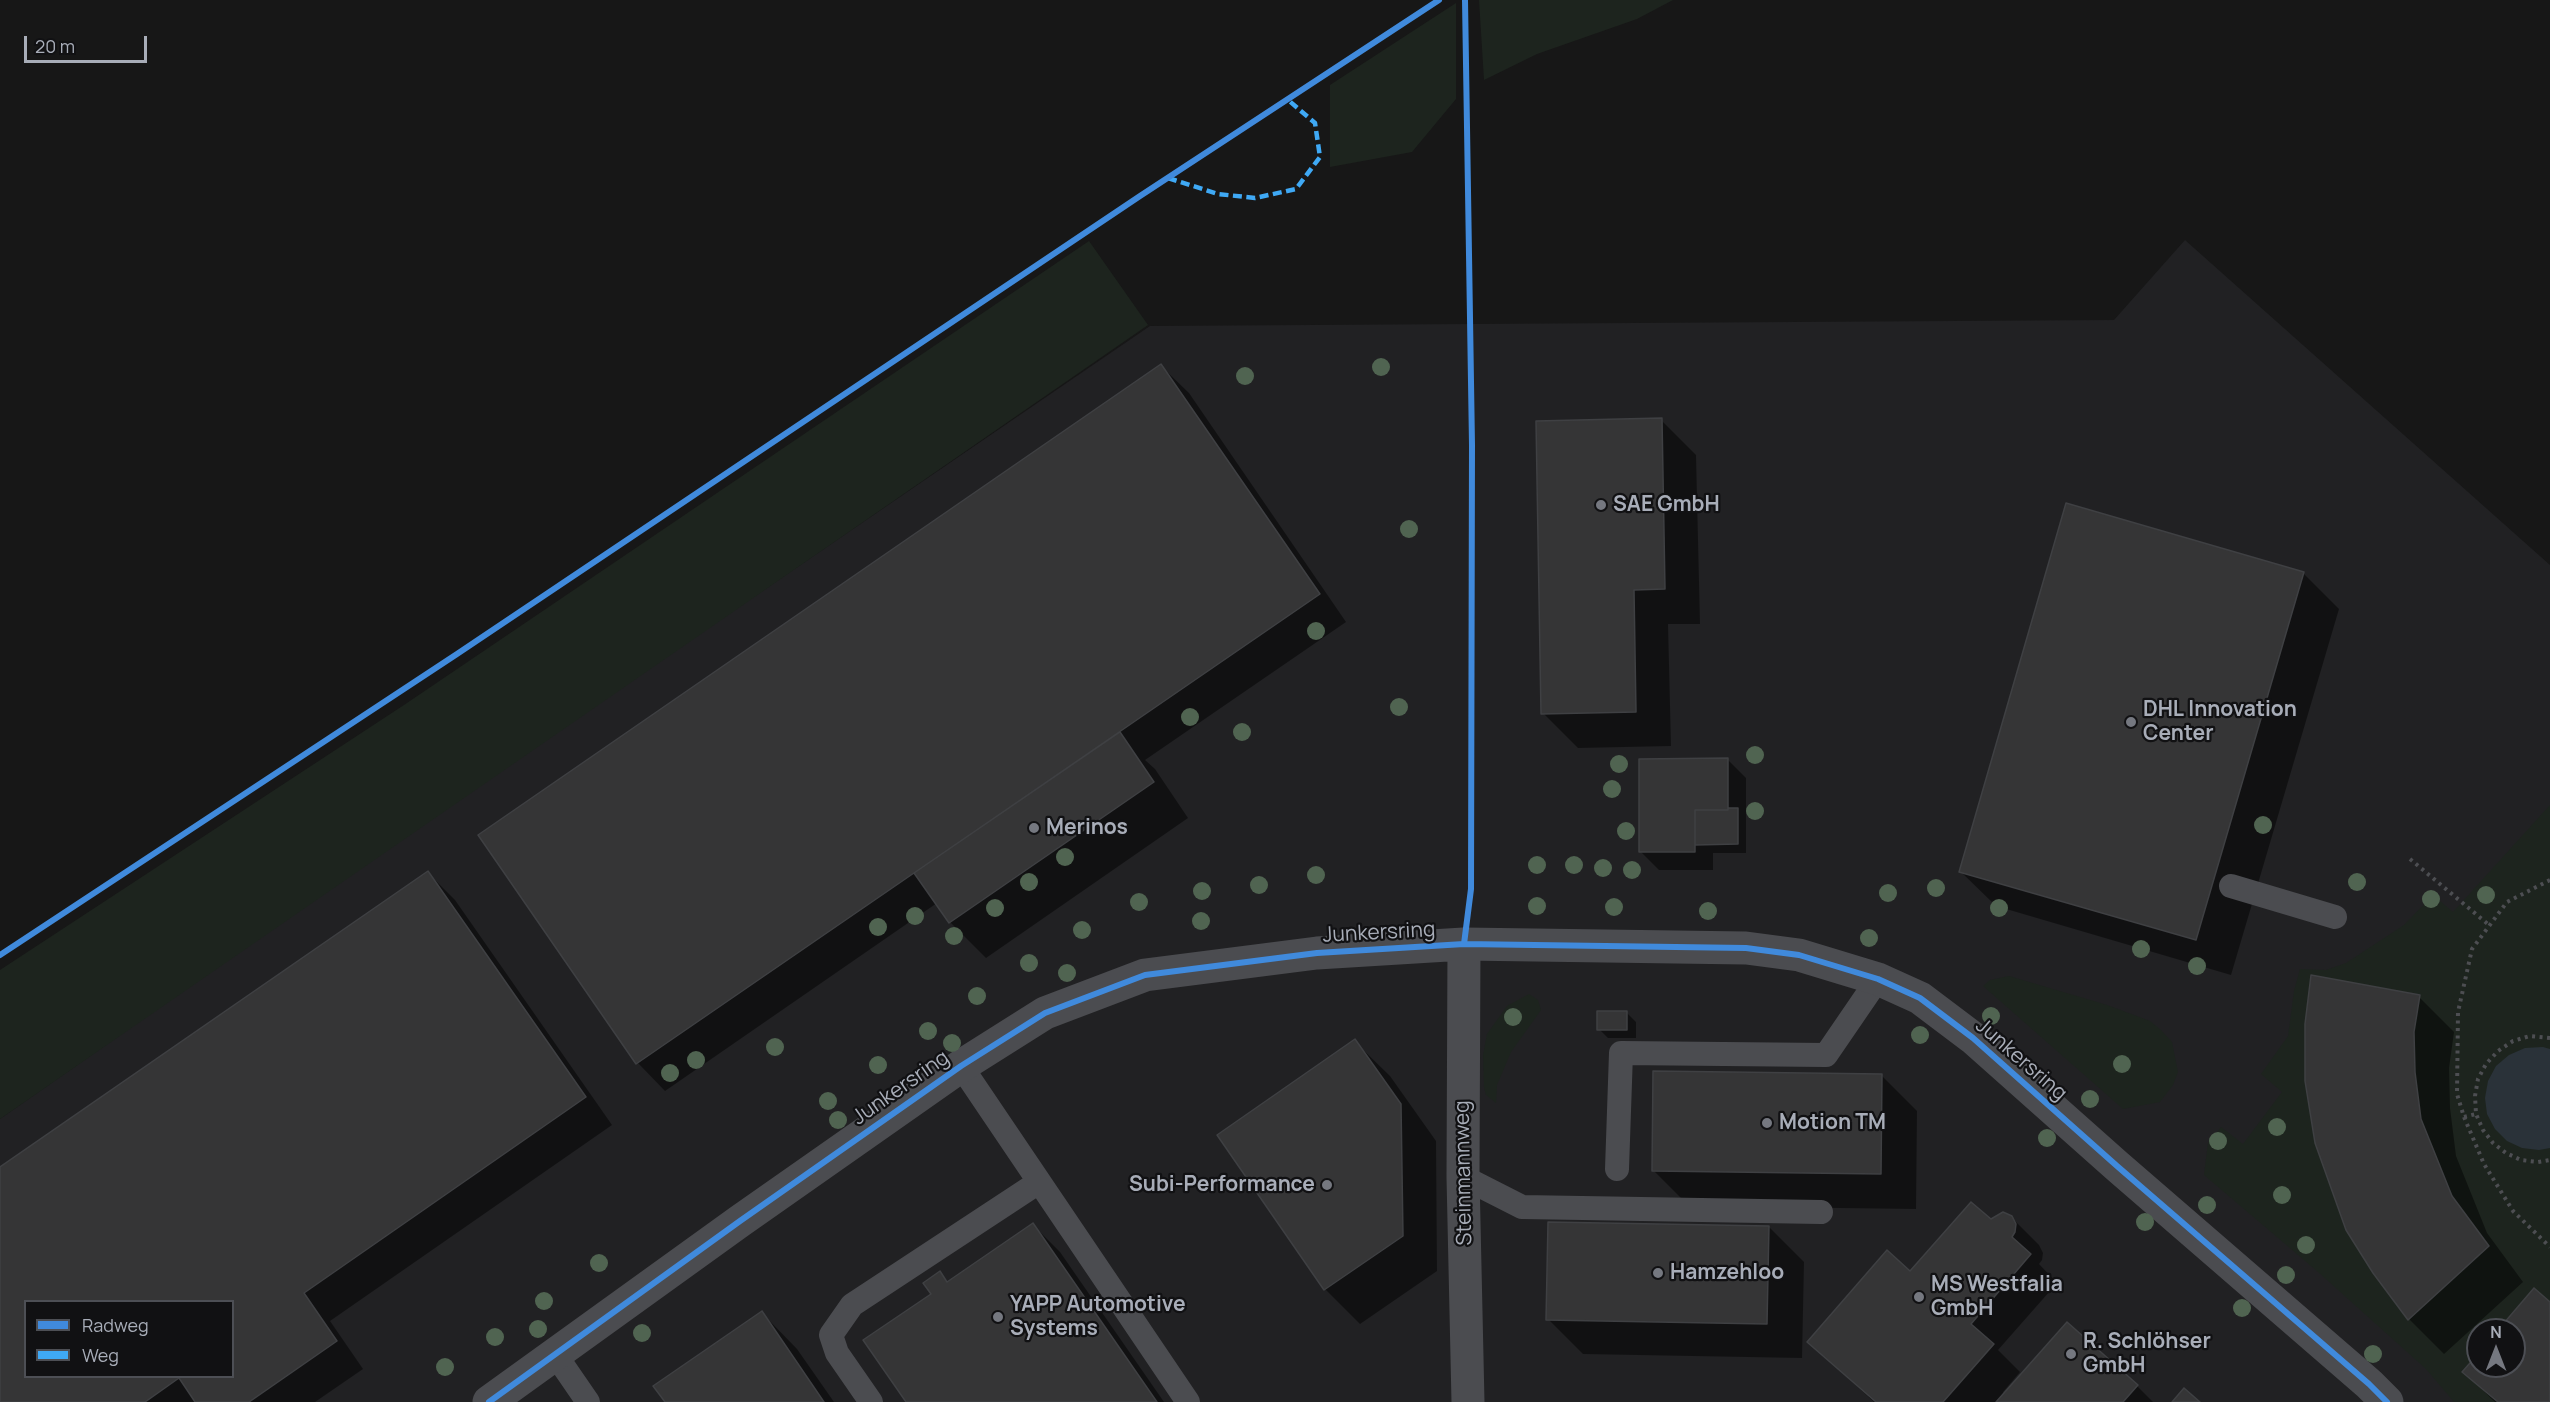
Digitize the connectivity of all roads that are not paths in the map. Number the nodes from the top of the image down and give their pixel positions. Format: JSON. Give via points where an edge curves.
{"nodes":[{"id":1,"x":2231,"y":886,"type":"dead end"},
{"id":2,"x":2335,"y":917,"type":"dead end"},
{"id":3,"x":1464,"y":944,"type":"junction"},
{"id":4,"x":1878,"y":979,"type":"junction"},
{"id":5,"x":961,"y":1066,"type":"junction"},
{"id":6,"x":1617,"y":1169,"type":"dead end"},
{"id":7,"x":1463,"y":1177,"type":"junction"},
{"id":8,"x":1039,"y":1182,"type":"junction"},
{"id":9,"x":1821,"y":1212,"type":"dead end"},
{"id":10,"x":555,"y":1354,"type":"junction"},
{"id":11,"x":489,"y":1402,"type":"edge"},
{"id":12,"x":588,"y":1402,"type":"edge"},
{"id":13,"x":871,"y":1402,"type":"edge"},
{"id":14,"x":1188,"y":1402,"type":"edge"},
{"id":15,"x":1468,"y":1402,"type":"edge"},
{"id":16,"x":2387,"y":1402,"type":"edge"}],
"edges":[{"from":1,"to":2,"type":"lane"},
{"from":3,"to":4,"type":"street","name":"Junkersring","via":[[1746,948],[1799,955]]},
{"from":3,"to":5,"type":"street","name":"Junkersring","via":[[1317,953],[1145,975],[1045,1012]]},
{"from":3,"to":7,"type":"street","name":"Steinmannweg"},
{"from":4,"to":6,"type":"lane","via":[[1826,1055],[1621,1053]]},
{"from":4,"to":16,"type":"street","name":"Junkersring","via":[[1920,998],[1973,1038]]},
{"from":5,"to":8,"type":"lane"},
{"from":5,"to":10,"type":"street","name":"Junkersring"},
{"from":7,"to":9,"type":"lane","via":[[1522,1207]]},
{"from":7,"to":15,"type":"street","name":"Steinmannweg"},
{"from":8,"to":13,"type":"lane","via":[[852,1305],[831,1335],[837,1353]]},
{"from":8,"to":14,"type":"lane"},
{"from":10,"to":11,"type":"street","name":"Junkersring"},
{"from":10,"to":12,"type":"lane"}]}
